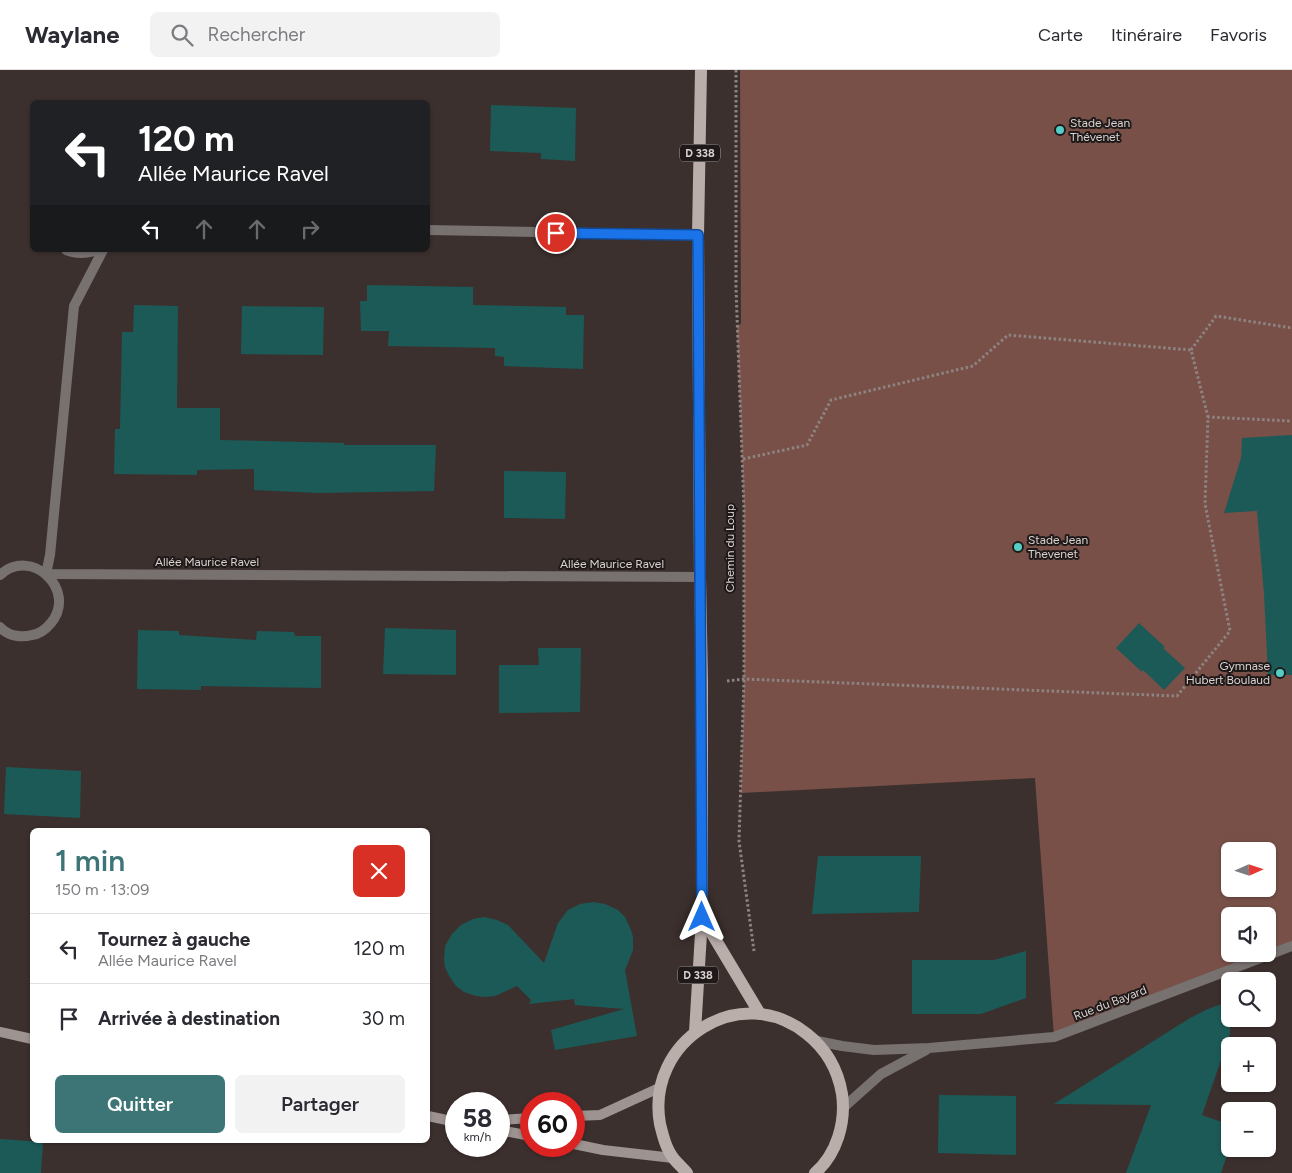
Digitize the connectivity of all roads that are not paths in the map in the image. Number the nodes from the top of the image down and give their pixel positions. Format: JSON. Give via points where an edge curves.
{"nodes":[{"id":1,"x":701,"y":70,"type":"edge"},
{"id":2,"x":430,"y":230,"type":"edge"},
{"id":3,"x":698,"y":235,"type":"junction"},
{"id":4,"x":71,"y":252,"type":"edge"},
{"id":5,"x":92,"y":252,"type":"edge"},
{"id":6,"x":101,"y":252,"type":"edge"},
{"id":7,"x":46,"y":574,"type":"junction"},
{"id":8,"x":0,"y":575,"type":"edge"},
{"id":9,"x":700,"y":577,"type":"junction"},
{"id":10,"x":0,"y":627,"type":"edge"},
{"id":11,"x":702,"y":917,"type":"junction"},
{"id":12,"x":1292,"y":946,"type":"edge"},
{"id":13,"x":760,"y":1014,"type":"junction"},
{"id":14,"x":0,"y":1032,"type":"edge"},
{"id":15,"x":695,"y":1032,"type":"junction"},
{"id":16,"x":30,"y":1039,"type":"edge"},
{"id":17,"x":817,"y":1041,"type":"junction"},
{"id":18,"x":929,"y":1048,"type":"junction"},
{"id":19,"x":660,"y":1088,"type":"junction"},
{"id":20,"x":844,"y":1107,"type":"junction"},
{"id":21,"x":430,"y":1116,"type":"edge"},
{"id":22,"x":585,"y":1116,"type":"edge"},
{"id":23,"x":445,"y":1120,"type":"edge"},
{"id":24,"x":585,"y":1146,"type":"edge"},
{"id":25,"x":673,"y":1158,"type":"junction"},
{"id":26,"x":819,"y":1171,"type":"edge"},
{"id":27,"x":687,"y":1173,"type":"edge"}],
"edges":[{"from":1,"to":3,"type":"main road","number":"D 338"},
{"from":2,"to":3,"type":"street"},
{"from":3,"to":9,"type":"main road","number":"D 338"},
{"from":4,"to":5,"type":"street"},
{"from":6,"to":7,"type":"street","via":[[74,306]]},
{"from":7,"to":8,"type":"street","name":"Allée Maurice Ravel","via":[[26,566],[14,567]]},
{"from":7,"to":9,"type":"street","name":"Allée Maurice Ravel"},
{"from":7,"to":10,"type":"street","via":[[54,583],[59,607],[47,628],[26,637],[13,636]]},
{"from":9,"to":11,"type":"main road","number":"D 338"},
{"from":11,"to":13,"type":"main road","number":"D 338"},
{"from":11,"to":15,"type":"main road","number":"D 338"},
{"from":12,"to":18,"type":"street","name":"Rue du Bayard","via":[[1054,1037]]},
{"from":13,"to":15,"type":"main road","via":[[737,1015],[715,1021]]},
{"from":13,"to":17,"type":"main road","via":[[800,1028]]},
{"from":14,"to":16,"type":"main road"},
{"from":15,"to":19,"type":"main road","via":[[667,1067]]},
{"from":17,"to":18,"type":"street","name":"Rue du Bayard","via":[[874,1050]]},
{"from":17,"to":20,"type":"main road","via":[[834,1068]]},
{"from":18,"to":20,"type":"street","name":"Rue du Bayard","via":[[881,1074]]},
{"from":19,"to":22,"type":"main road","via":[[600,1115]]},
{"from":19,"to":25,"type":"main road","via":[[658,1113],[663,1136]]},
{"from":20,"to":26,"type":"main road","via":[[841,1129],[833,1150]]},
{"from":21,"to":23,"type":"main road"},
{"from":24,"to":25,"type":"main road"},
{"from":25,"to":27,"type":"main road"}]}
